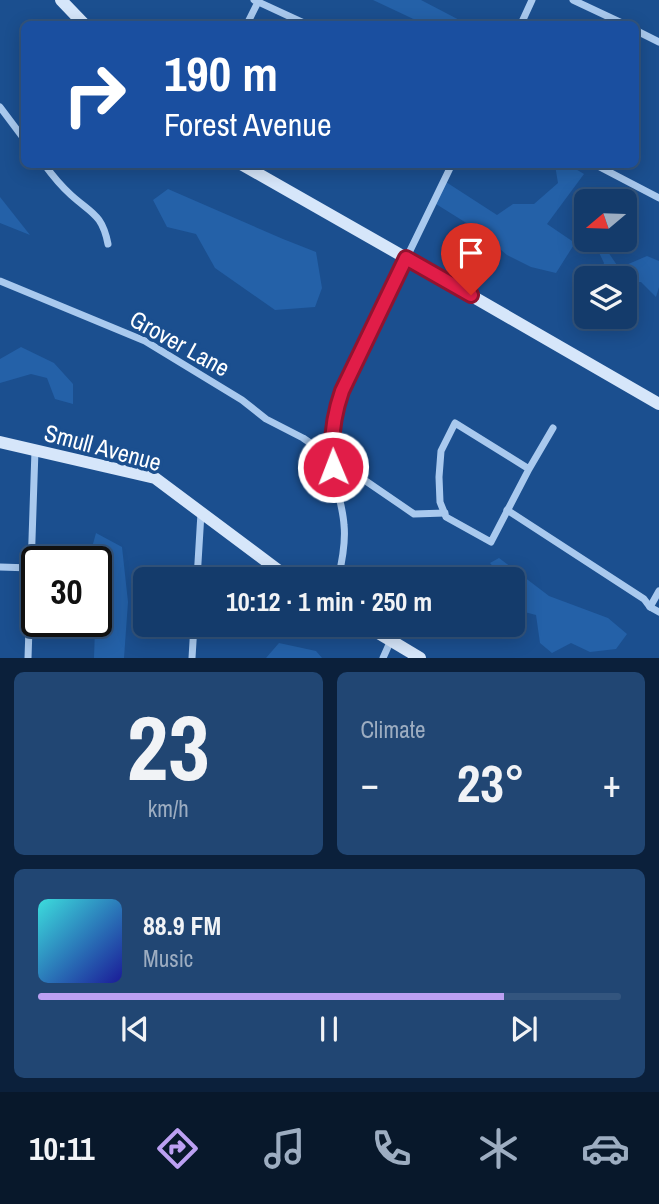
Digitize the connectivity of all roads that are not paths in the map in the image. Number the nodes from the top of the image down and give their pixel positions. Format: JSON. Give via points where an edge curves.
{"nodes":[{"id":1,"x":61,"y":0,"type":"edge"},
{"id":2,"x":532,"y":0,"type":"edge"},
{"id":3,"x":573,"y":0,"type":"edge"},
{"id":4,"x":256,"y":1,"type":"edge"},
{"id":5,"x":81,"y":21,"type":"edge"},
{"id":6,"x":248,"y":21,"type":"edge"},
{"id":7,"x":299,"y":21,"type":"edge"},
{"id":8,"x":522,"y":21,"type":"edge"},
{"id":9,"x":618,"y":21,"type":"edge"},
{"id":10,"x":639,"y":32,"type":"edge"},
{"id":11,"x":659,"y":42,"type":"edge"},
{"id":12,"x":0,"y":107,"type":"edge"},
{"id":13,"x":21,"y":135,"type":"edge"},
{"id":14,"x":48,"y":168,"type":"edge"},
{"id":15,"x":248,"y":168,"type":"edge"},
{"id":16,"x":450,"y":168,"type":"edge"},
{"id":17,"x":602,"y":168,"type":"edge"},
{"id":18,"x":659,"y":198,"type":"edge"},
{"id":19,"x":107,"y":244,"type":"dead end"},
{"id":20,"x":406,"y":258,"type":"junction"},
{"id":21,"x":0,"y":281,"type":"edge"},
{"id":22,"x":659,"y":404,"type":"edge"},
{"id":23,"x":553,"y":428,"type":"dead end"},
{"id":24,"x":0,"y":442,"type":"edge"},
{"id":25,"x":35,"y":450,"type":"junction"},
{"id":26,"x":332,"y":457,"type":"junction"},
{"id":27,"x":529,"y":469,"type":"junction"},
{"id":28,"x":508,"y":510,"type":"junction"},
{"id":29,"x":201,"y":512,"type":"junction"},
{"id":30,"x":445,"y":513,"type":"junction"},
{"id":31,"x":33,"y":546,"type":"edge"},
{"id":32,"x":0,"y":566,"type":"edge"},
{"id":33,"x":21,"y":567,"type":"edge"},
{"id":34,"x":198,"y":567,"type":"edge"},
{"id":35,"x":274,"y":567,"type":"edge"},
{"id":36,"x":341,"y":567,"type":"edge"},
{"id":37,"x":659,"y":591,"type":"edge"},
{"id":38,"x":650,"y":607,"type":"junction"},
{"id":39,"x":659,"y":612,"type":"edge"},
{"id":40,"x":29,"y":637,"type":"edge"},
{"id":41,"x":193,"y":637,"type":"edge"},
{"id":42,"x":386,"y":637,"type":"edge"},
{"id":43,"x":391,"y":640,"type":"junction"},
{"id":44,"x":28,"y":658,"type":"edge"},
{"id":45,"x":192,"y":658,"type":"edge"},
{"id":46,"x":383,"y":658,"type":"edge"},
{"id":47,"x":420,"y":658,"type":"edge"}],
"edges":[{"from":1,"to":5,"type":"street"},
{"from":2,"to":8,"type":"street"},
{"from":3,"to":9,"type":"street"},
{"from":4,"to":6,"type":"street"},
{"from":4,"to":7,"type":"street"},
{"from":10,"to":11,"type":"street"},
{"from":12,"to":13,"type":"street"},
{"from":14,"to":19,"type":"street","via":[[93,212],[104,228]]},
{"from":15,"to":20,"type":"street"},
{"from":16,"to":20,"type":"street"},
{"from":17,"to":18,"type":"street"},
{"from":20,"to":22,"type":"street"},
{"from":20,"to":26,"type":"street","via":[[337,404]]},
{"from":21,"to":26,"type":"street","name":"Grover Lane","via":[[145,341]]},
{"from":23,"to":27,"type":"street"},
{"from":24,"to":25,"type":"street","name":"Smull Avenue"},
{"from":25,"to":29,"type":"street","name":"Smull Avenue","via":[[155,478]]},
{"from":25,"to":31,"type":"street"},
{"from":26,"to":30,"type":"street","name":"Grover Lane","via":[[414,514]]},
{"from":26,"to":36,"type":"street","via":[[344,525]]},
{"from":27,"to":28,"type":"street"},
{"from":27,"to":30,"type":"street","via":[[455,423],[441,451],[440,502]]},
{"from":28,"to":30,"type":"street","via":[[491,542]]},
{"from":28,"to":38,"type":"street"},
{"from":29,"to":34,"type":"street"},
{"from":29,"to":35,"type":"street","name":"Smull Avenue"},
{"from":32,"to":33,"type":"street"},
{"from":37,"to":38,"type":"street"},
{"from":38,"to":39,"type":"street"},
{"from":40,"to":44,"type":"street"},
{"from":41,"to":45,"type":"street"},
{"from":42,"to":43,"type":"street"},
{"from":43,"to":46,"type":"street"},
{"from":43,"to":47,"type":"street"}]}
